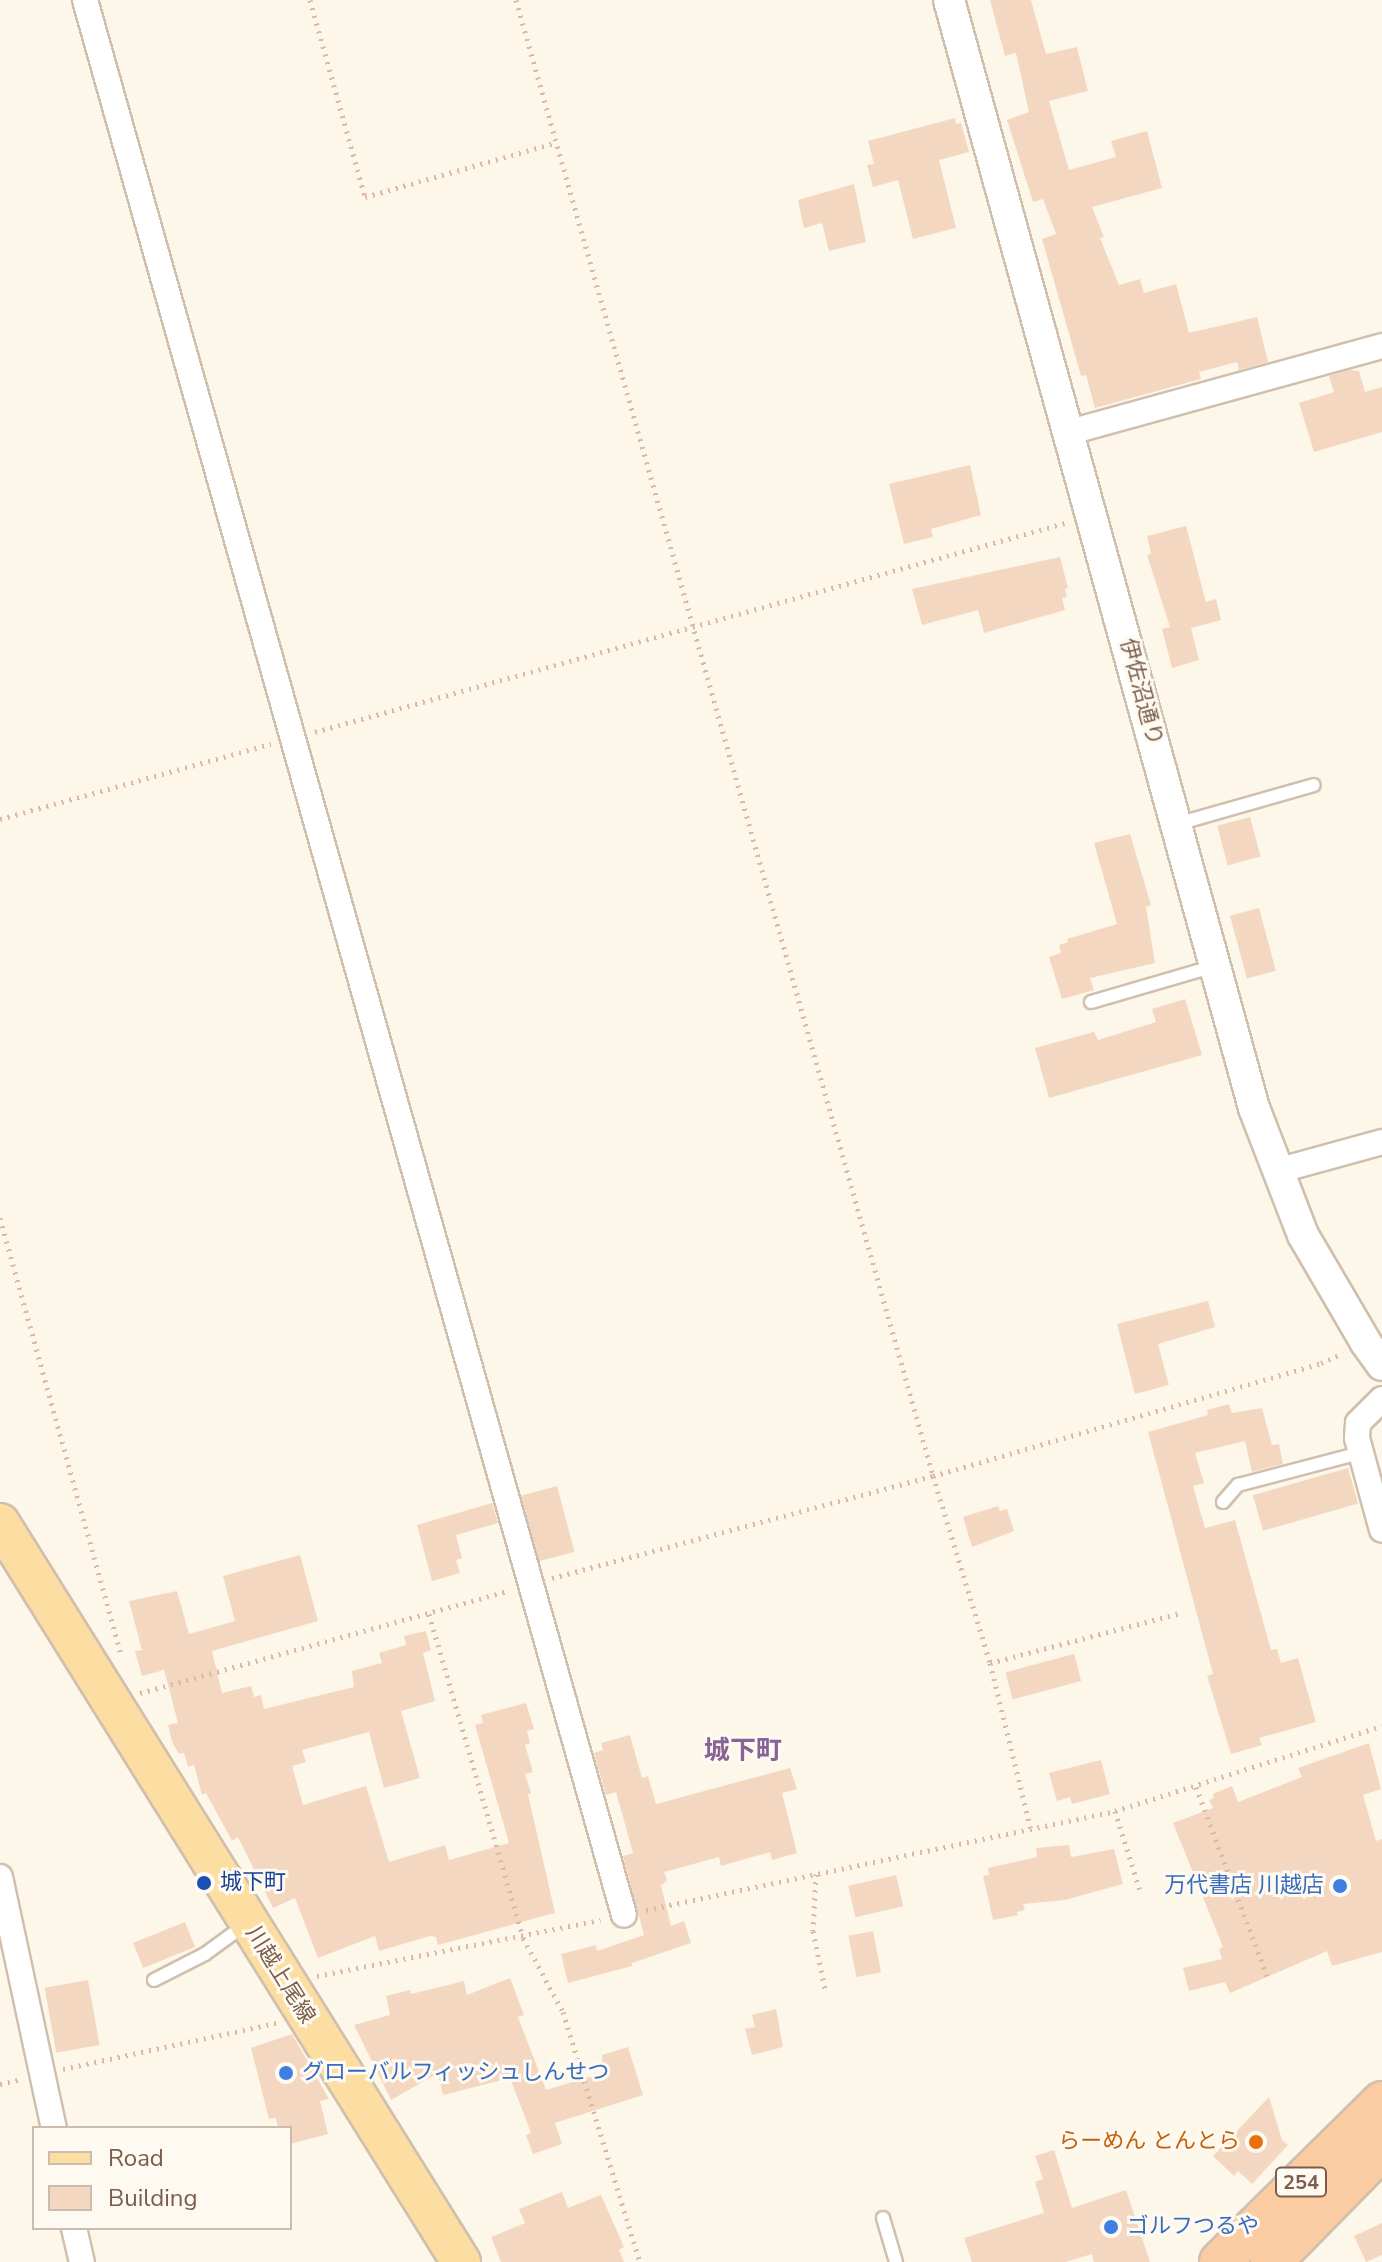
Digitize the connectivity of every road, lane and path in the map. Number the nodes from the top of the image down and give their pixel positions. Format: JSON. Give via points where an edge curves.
{"nodes":[{"id":1,"x":85,"y":0,"type":"edge"},
{"id":2,"x":310,"y":0,"type":"edge"},
{"id":3,"x":516,"y":0,"type":"edge"},
{"id":4,"x":949,"y":0,"type":"edge"},
{"id":5,"x":555,"y":143,"type":"junction"},
{"id":6,"x":1382,"y":346,"type":"edge"},
{"id":7,"x":1070,"y":432,"type":"junction"},
{"id":8,"x":1093,"y":515,"type":"junction"},
{"id":9,"x":694,"y":626,"type":"junction"},
{"id":10,"x":295,"y":738,"type":"junction"},
{"id":11,"x":1314,"y":785,"type":"dead end"},
{"id":12,"x":0,"y":819,"type":"edge"},
{"id":13,"x":1177,"y":824,"type":"junction"},
{"id":14,"x":1216,"y":965,"type":"junction"},
{"id":15,"x":1091,"y":1002,"type":"dead end"},
{"id":16,"x":1382,"y":1142,"type":"edge"},
{"id":17,"x":1277,"y":1171,"type":"junction"},
{"id":18,"x":0,"y":1218,"type":"edge"},
{"id":19,"x":1374,"y":1354,"type":"edge"},
{"id":20,"x":1382,"y":1399,"type":"edge"},
{"id":21,"x":1360,"y":1453,"type":"junction"},
{"id":22,"x":933,"y":1476,"type":"junction"},
{"id":23,"x":1223,"y":1502,"type":"dead end"},
{"id":24,"x":0,"y":1523,"type":"edge"},
{"id":25,"x":1382,"y":1530,"type":"edge"},
{"id":26,"x":530,"y":1584,"type":"junction"},
{"id":27,"x":1180,"y":1613,"type":"dead end"},
{"id":28,"x":429,"y":1614,"type":"junction"},
{"id":29,"x":123,"y":1662,"type":"dead end"},
{"id":30,"x":990,"y":1663,"type":"junction"},
{"id":31,"x":119,"y":1717,"type":"junction"},
{"id":32,"x":1382,"y":1726,"type":"edge"},
{"id":33,"x":1196,"y":1787,"type":"junction"},
{"id":34,"x":1115,"y":1811,"type":"junction"},
{"id":35,"x":1031,"y":1830,"type":"junction"},
{"id":36,"x":816,"y":1874,"type":"junction"},
{"id":37,"x":0,"y":1877,"type":"edge"},
{"id":38,"x":1141,"y":1894,"type":"dead end"},
{"id":39,"x":624,"y":1915,"type":"junction"},
{"id":40,"x":247,"y":1923,"type":"junction"},
{"id":41,"x":523,"y":1938,"type":"junction"},
{"id":42,"x":1267,"y":1976,"type":"dead end"},
{"id":43,"x":154,"y":1980,"type":"dead end"},
{"id":44,"x":826,"y":1993,"type":"dead end"},
{"id":45,"x":293,"y":1996,"type":"junction"},
{"id":46,"x":44,"y":2074,"type":"junction"},
{"id":47,"x":0,"y":2084,"type":"edge"},
{"id":48,"x":1382,"y":2102,"type":"edge"},
{"id":49,"x":54,"y":2126,"type":"edge"},
{"id":50,"x":1382,"y":2149,"type":"edge"},
{"id":51,"x":883,"y":2218,"type":"dead end"},
{"id":52,"x":74,"y":2230,"type":"edge"},
{"id":53,"x":82,"y":2262,"type":"edge"},
{"id":54,"x":461,"y":2262,"type":"edge"},
{"id":55,"x":640,"y":2262,"type":"edge"},
{"id":56,"x":896,"y":2262,"type":"edge"},
{"id":57,"x":1220,"y":2262,"type":"edge"},
{"id":58,"x":1271,"y":2262,"type":"edge"}],
"edges":[{"from":1,"to":10,"type":"street"},
{"from":2,"to":5,"type":"path","via":[[365,197]]},
{"from":3,"to":5,"type":"path"},
{"from":4,"to":7,"type":"street","name":"伊佐沼通り"},
{"from":5,"to":9,"type":"path"},
{"from":6,"to":7,"type":"street"},
{"from":7,"to":8,"type":"street","name":"伊佐沼通り"},
{"from":8,"to":9,"type":"path"},
{"from":8,"to":13,"type":"street","name":"伊佐沼通り"},
{"from":9,"to":10,"type":"path"},
{"from":9,"to":22,"type":"path"},
{"from":10,"to":12,"type":"path"},
{"from":10,"to":26,"type":"street"},
{"from":11,"to":13,"type":"lane"},
{"from":13,"to":14,"type":"street","name":"伊佐沼通り"},
{"from":14,"to":15,"type":"lane"},
{"from":14,"to":17,"type":"street","name":"伊佐沼通り","via":[[1254,1108]]},
{"from":16,"to":17,"type":"street"},
{"from":17,"to":19,"type":"street","name":"伊佐沼通り","via":[[1303,1235]]},
{"from":18,"to":29,"type":"path"},
{"from":19,"to":22,"type":"path","via":[[1321,1363]]},
{"from":20,"to":21,"type":"street","via":[[1358,1423]]},
{"from":21,"to":23,"type":"lane","via":[[1238,1485]]},
{"from":21,"to":25,"type":"street"},
{"from":22,"to":26,"type":"path"},
{"from":22,"to":30,"type":"path"},
{"from":24,"to":31,"type":"main road","name":"川越上尾線"},
{"from":26,"to":28,"type":"path"},
{"from":26,"to":39,"type":"street"},
{"from":27,"to":30,"type":"path"},
{"from":28,"to":31,"type":"path","via":[[131,1693]]},
{"from":28,"to":41,"type":"path"},
{"from":30,"to":35,"type":"path"},
{"from":31,"to":40,"type":"main road","name":"川越上尾線"},
{"from":32,"to":33,"type":"path"},
{"from":33,"to":34,"type":"path"},
{"from":33,"to":42,"type":"path"},
{"from":34,"to":35,"type":"path"},
{"from":34,"to":38,"type":"path"},
{"from":35,"to":36,"type":"path"},
{"from":36,"to":39,"type":"path"},
{"from":36,"to":44,"type":"path","via":[[813,1931]]},
{"from":37,"to":46,"type":"street"},
{"from":39,"to":41,"type":"path"},
{"from":40,"to":43,"type":"lane","via":[[205,1954]]},
{"from":40,"to":45,"type":"main road","name":"川越上尾線"},
{"from":41,"to":45,"type":"path"},
{"from":41,"to":55,"type":"path","via":[[563,2012]]},
{"from":45,"to":46,"type":"path","via":[[270,2026]]},
{"from":45,"to":54,"type":"main road","name":"川越上尾線"},
{"from":46,"to":47,"type":"path"},
{"from":46,"to":49,"type":"street"},
{"from":48,"to":57,"type":"highway","number":"254"},
{"from":50,"to":58,"type":"highway","number":"254"},
{"from":51,"to":56,"type":"lane"},
{"from":52,"to":53,"type":"street"}]}
